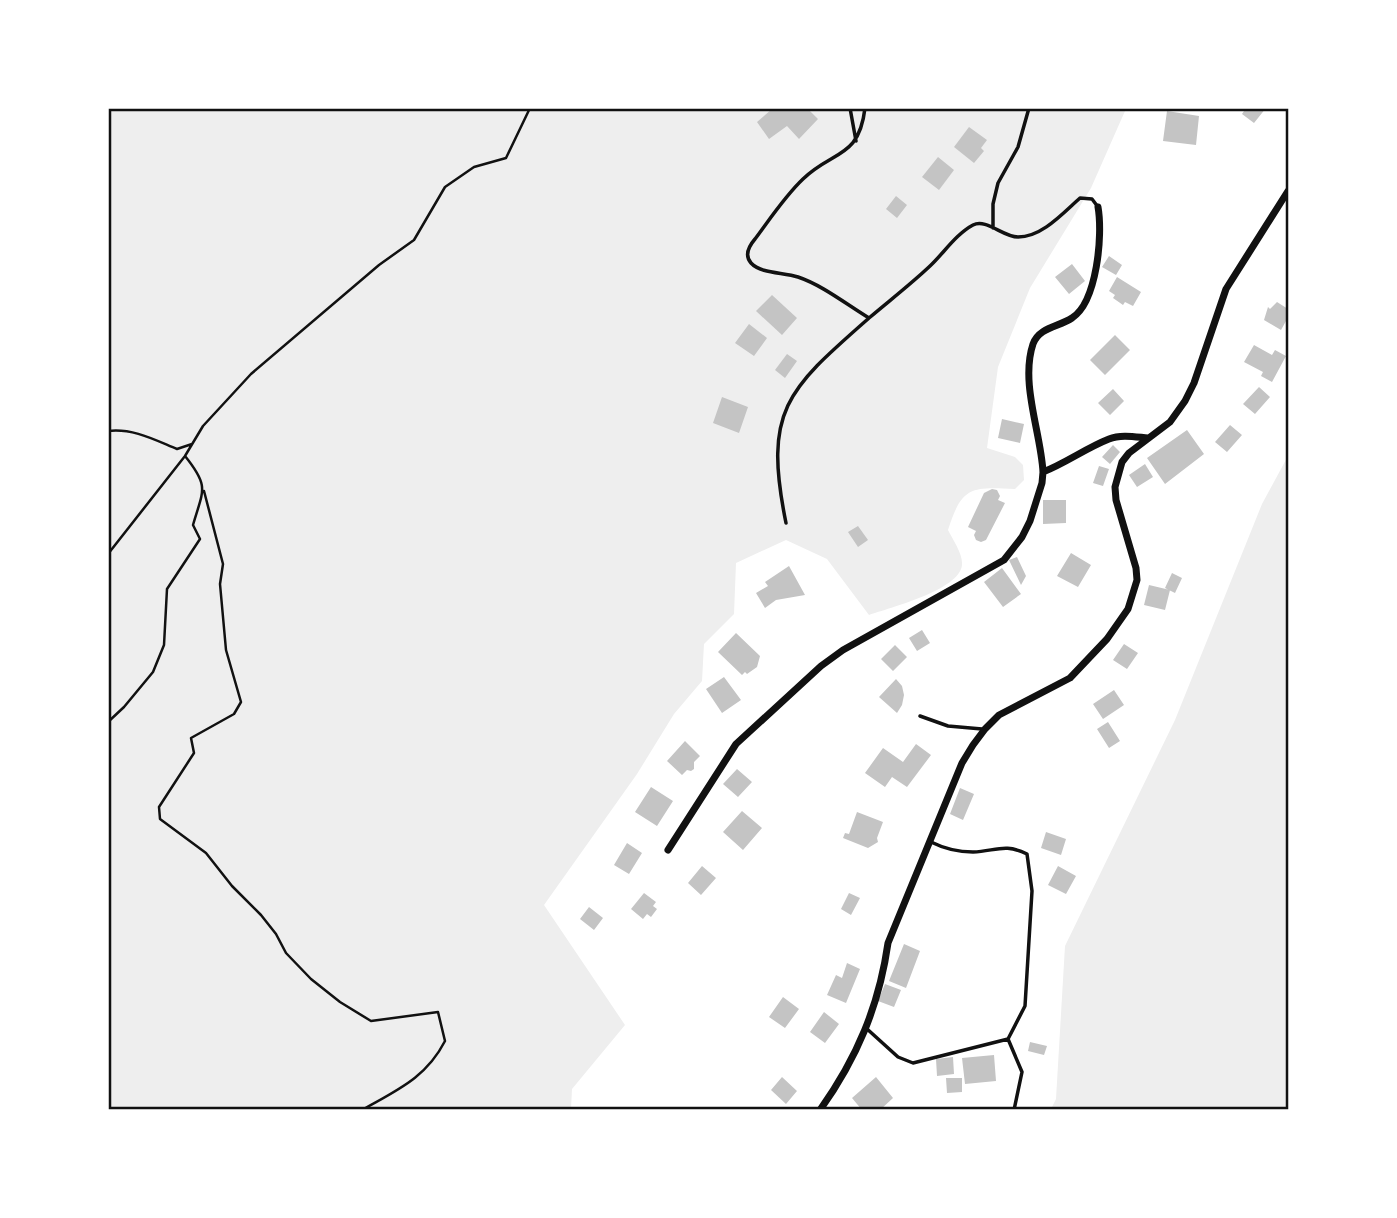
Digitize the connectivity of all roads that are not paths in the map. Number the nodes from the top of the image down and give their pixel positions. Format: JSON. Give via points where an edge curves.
{"nodes":[{"id":1,"x":850,"y":108,"type":"edge"},
{"id":2,"x":865,"y":108,"type":"edge"},
{"id":3,"x":1029,"y":108,"type":"edge"},
{"id":4,"x":856,"y":141,"type":"junction"},
{"id":5,"x":1289,"y":191,"type":"edge"},
{"id":6,"x":1098,"y":207,"type":"joint"},
{"id":7,"x":993,"y":228,"type":"junction"},
{"id":8,"x":869,"y":318,"type":"junction"},
{"id":9,"x":1149,"y":438,"type":"junction"},
{"id":10,"x":1043,"y":472,"type":"junction"},
{"id":11,"x":786,"y":523,"type":"dead end"},
{"id":12,"x":920,"y":716,"type":"dead end"},
{"id":13,"x":985,"y":729,"type":"junction"},
{"id":14,"x":930,"y":842,"type":"junction"},
{"id":15,"x":668,"y":850,"type":"dead end"},
{"id":16,"x":866,"y":1028,"type":"junction"},
{"id":17,"x":1008,"y":1039,"type":"junction"},
{"id":18,"x":820,"y":1110,"type":"edge"},
{"id":19,"x":1014,"y":1110,"type":"edge"}],
"edges":[{"from":1,"to":4,"type":"lane"},
{"from":2,"to":4,"type":"lane"},
{"from":3,"to":7,"type":"lane","via":[[1018,147],[998,183]]},
{"from":4,"to":8,"type":"lane","via":[[802,179],[748,248],[748,254],[749,261],[761,269],[808,281]]},
{"from":5,"to":9,"type":"street","via":[[1226,289],[1185,401],[1170,422]]},
{"from":6,"to":7,"type":"lane","via":[[1092,199],[1080,198],[1031,235],[1009,236]]},
{"from":6,"to":10,"type":"street","via":[[1100,238],[1087,301],[1070,320],[1042,331],[1031,348],[1029,369]]},
{"from":7,"to":8,"type":"lane","via":[[973,225]]},
{"from":8,"to":11,"type":"lane","via":[[822,359],[788,400],[777,450]]},
{"from":9,"to":10,"type":"street","via":[[1110,438]]},
{"from":9,"to":13,"type":"street","via":[[1122,462],[1115,487],[1136,568],[1135,592],[1128,609],[1070,678],[1015,705]]},
{"from":10,"to":15,"type":"street","via":[[1030,521],[1004,560],[821,666],[736,744]]},
{"from":12,"to":13,"type":"lane","via":[[948,726]]},
{"from":13,"to":14,"type":"street","via":[[962,762]]},
{"from":14,"to":16,"type":"street","via":[[888,943],[879,995]]},
{"from":14,"to":17,"type":"lane","via":[[947,850],[1013,847],[1027,854],[1032,891],[1025,1006]]},
{"from":16,"to":17,"type":"lane","via":[[898,1057],[913,1062]]},
{"from":16,"to":18,"type":"street"},
{"from":17,"to":19,"type":"lane","via":[[1022,1072]]}]}
